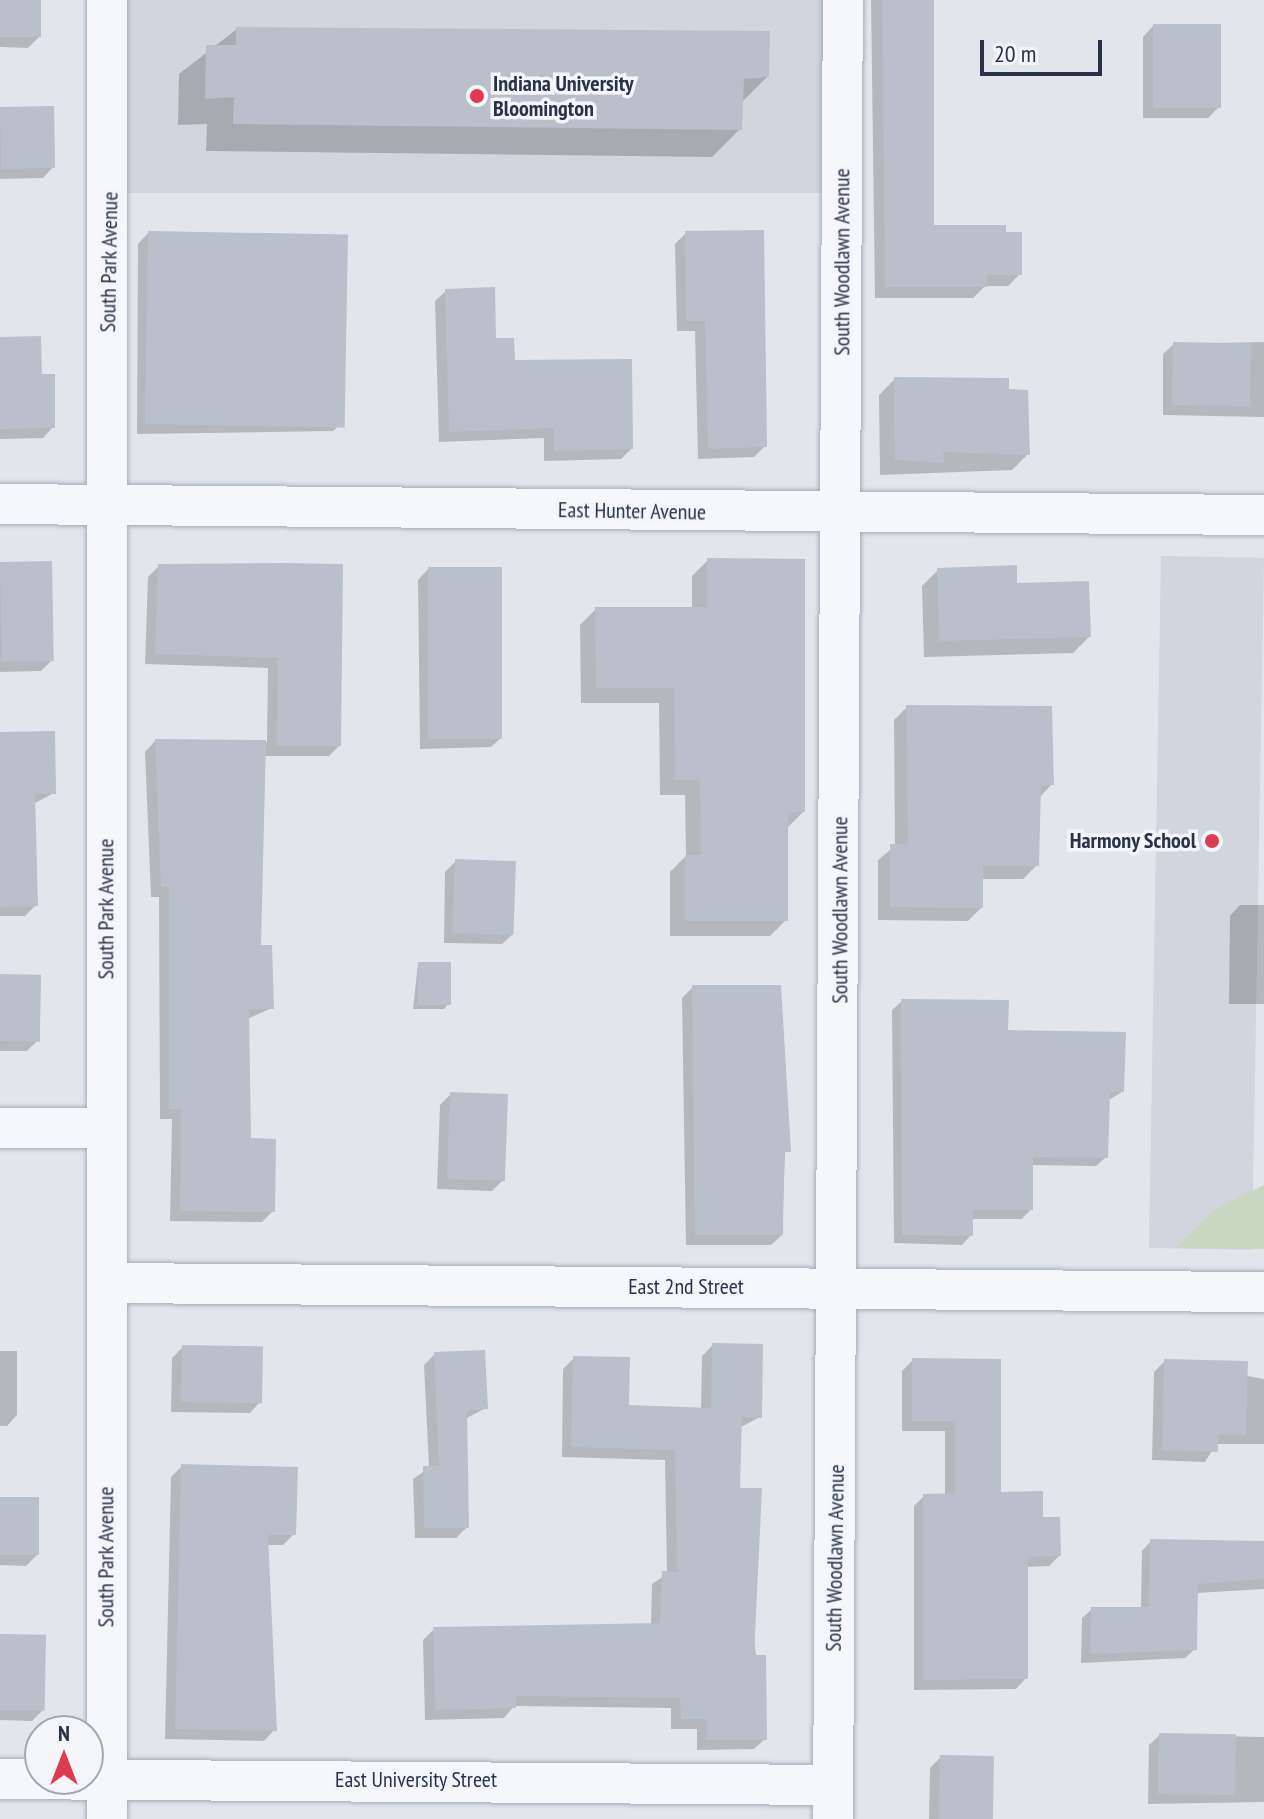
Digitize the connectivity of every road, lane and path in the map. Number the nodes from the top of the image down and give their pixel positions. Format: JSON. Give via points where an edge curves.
{"nodes":[{"id":1,"x":107,"y":0,"type":"edge"},
{"id":2,"x":843,"y":0,"type":"edge"},
{"id":3,"x":0,"y":504,"type":"edge"},
{"id":4,"x":102,"y":505,"type":"junction"},
{"id":5,"x":842,"y":515,"type":"junction"},
{"id":6,"x":1264,"y":515,"type":"edge"},
{"id":7,"x":0,"y":1128,"type":"edge"},
{"id":8,"x":107,"y":1128,"type":"junction"},
{"id":9,"x":108,"y":1283,"type":"junction"},
{"id":10,"x":839,"y":1289,"type":"junction"},
{"id":11,"x":1264,"y":1292,"type":"edge"},
{"id":12,"x":0,"y":1779,"type":"edge"},
{"id":13,"x":107,"y":1780,"type":"junction"},
{"id":14,"x":833,"y":1802,"type":"edge"},
{"id":15,"x":107,"y":1819,"type":"edge"}],
"edges":[{"from":1,"to":4,"type":"street","name":"South Park Avenue","via":[[111,206]]},
{"from":2,"to":5,"type":"street","name":"South Woodlawn Avenue"},
{"from":3,"to":4,"type":"street","name":"East Hunter Avenue"},
{"from":4,"to":5,"type":"street","name":"East Hunter Avenue"},
{"from":4,"to":8,"type":"street","name":"South Park Avenue"},
{"from":5,"to":6,"type":"street","name":"East Hunter Avenue"},
{"from":5,"to":10,"type":"street","name":"South Woodlawn Avenue"},
{"from":7,"to":8,"type":"street"},
{"from":8,"to":9,"type":"street","name":"South Park Avenue"},
{"from":9,"to":10,"type":"street","name":"East 2nd Street"},
{"from":9,"to":13,"type":"street","name":"South Park Avenue"},
{"from":10,"to":11,"type":"street","name":"East 2nd Street"},
{"from":10,"to":14,"type":"street","name":"South Woodlawn Avenue"},
{"from":12,"to":13,"type":"street","name":"East University Street"},
{"from":13,"to":14,"type":"street","name":"East University Street"},
{"from":13,"to":15,"type":"street","name":"South Park Avenue"}]}
